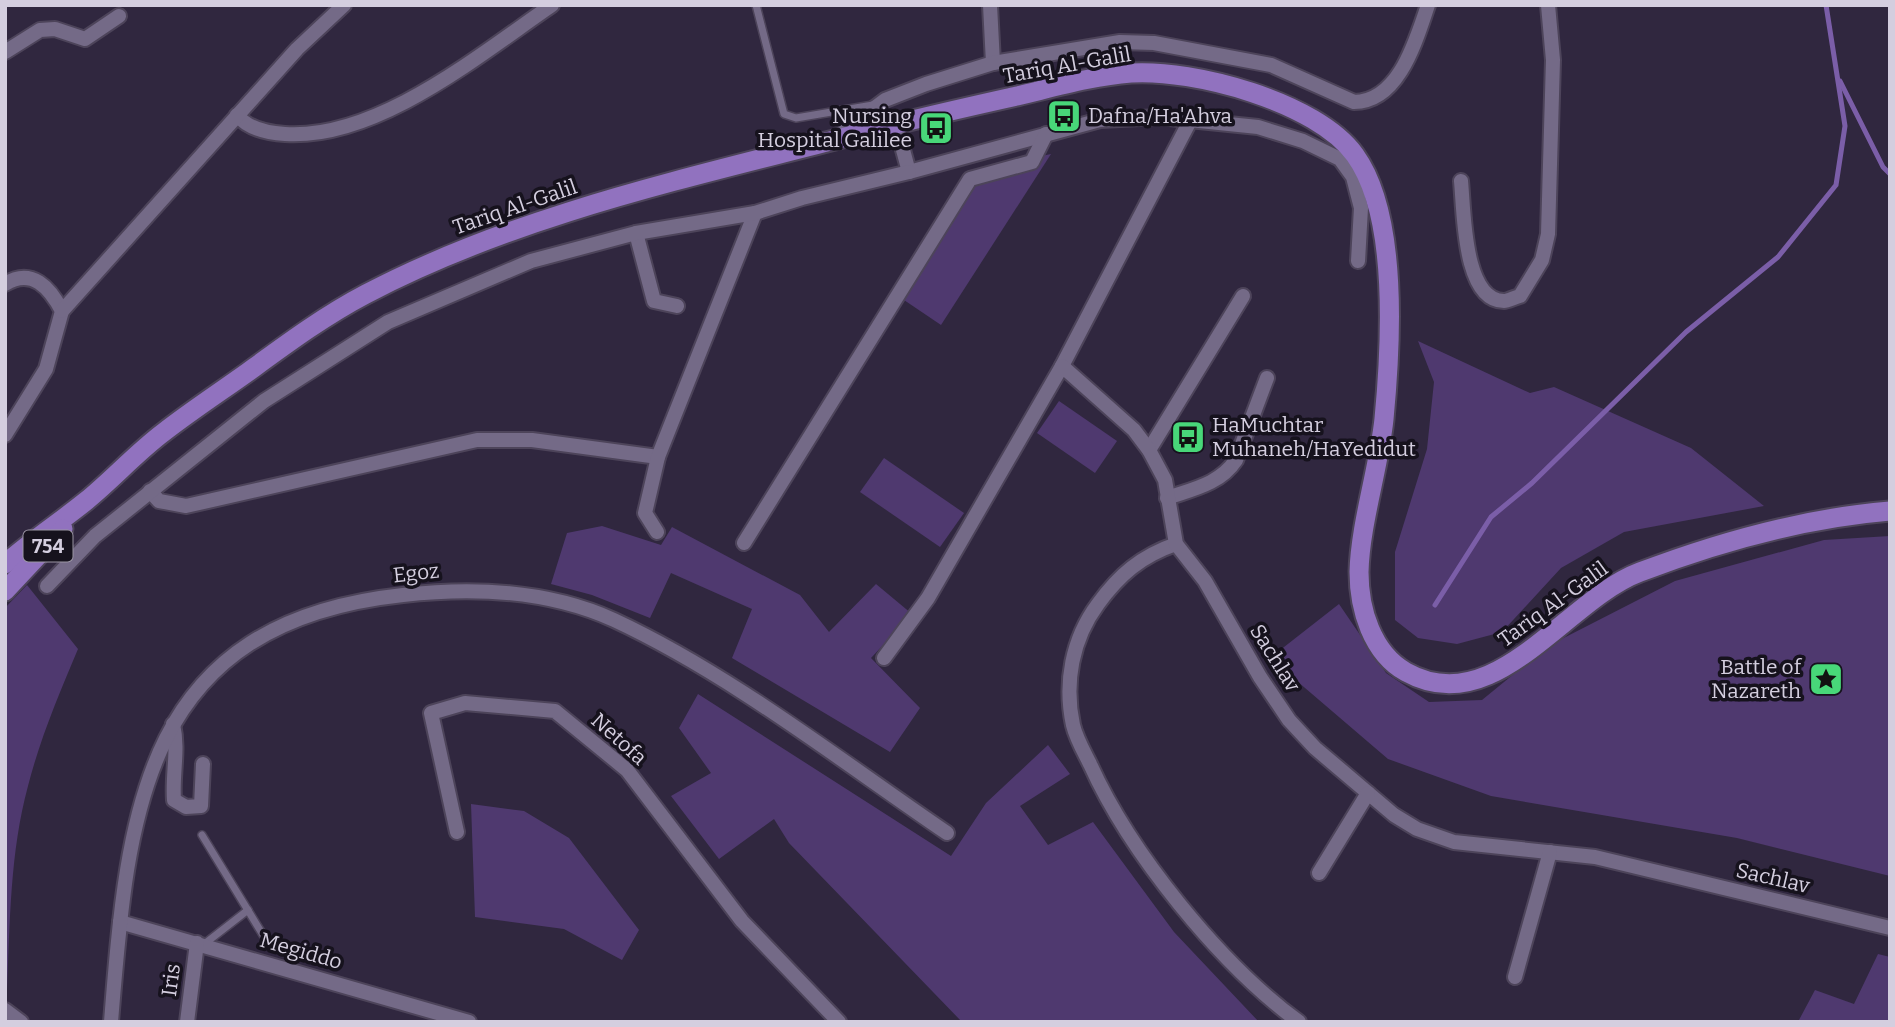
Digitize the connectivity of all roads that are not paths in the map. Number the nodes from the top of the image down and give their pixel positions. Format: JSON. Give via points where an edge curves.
{"nodes":[{"id":1,"x":344,"y":5,"type":"edge"},
{"id":2,"x":552,"y":5,"type":"edge"},
{"id":3,"x":756,"y":5,"type":"edge"},
{"id":4,"x":990,"y":5,"type":"edge"},
{"id":5,"x":1428,"y":5,"type":"edge"},
{"id":6,"x":1548,"y":5,"type":"edge"},
{"id":7,"x":119,"y":16,"type":"dead end"},
{"id":8,"x":5,"y":52,"type":"edge"},
{"id":9,"x":993,"y":62,"type":"junction"},
{"id":10,"x":879,"y":104,"type":"junction"},
{"id":11,"x":237,"y":115,"type":"junction"},
{"id":12,"x":1191,"y":119,"type":"junction"},
{"id":13,"x":895,"y":124,"type":"junction"},
{"id":14,"x":1046,"y":134,"type":"junction"},
{"id":15,"x":829,"y":141,"type":"junction"},
{"id":16,"x":909,"y":172,"type":"junction"},
{"id":17,"x":1461,"y":181,"type":"dead end"},
{"id":18,"x":755,"y":213,"type":"junction"},
{"id":19,"x":636,"y":233,"type":"junction"},
{"id":20,"x":1359,"y":261,"type":"dead end"},
{"id":21,"x":5,"y":284,"type":"edge"},
{"id":22,"x":1243,"y":296,"type":"dead end"},
{"id":23,"x":677,"y":306,"type":"dead end"},
{"id":24,"x":62,"y":311,"type":"junction"},
{"id":25,"x":1062,"y":366,"type":"junction"},
{"id":26,"x":1267,"y":378,"type":"dead end"},
{"id":27,"x":5,"y":435,"type":"edge"},
{"id":28,"x":1149,"y":450,"type":"junction"},
{"id":29,"x":658,"y":457,"type":"junction"},
{"id":30,"x":150,"y":491,"type":"junction"},
{"id":31,"x":1167,"y":498,"type":"junction"},
{"id":32,"x":89,"y":499,"type":"junction"},
{"id":33,"x":1890,"y":511,"type":"edge"},
{"id":34,"x":657,"y":533,"type":"dead end"},
{"id":35,"x":744,"y":542,"type":"dead end"},
{"id":36,"x":1176,"y":544,"type":"junction"},
{"id":37,"x":5,"y":564,"type":"edge"},
{"id":38,"x":47,"y":586,"type":"dead end"},
{"id":39,"x":5,"y":591,"type":"edge"},
{"id":40,"x":884,"y":658,"type":"dead end"},
{"id":41,"x":173,"y":724,"type":"junction"},
{"id":42,"x":203,"y":764,"type":"dead end"},
{"id":43,"x":1368,"y":793,"type":"junction"},
{"id":44,"x":457,"y":832,"type":"dead end"},
{"id":45,"x":947,"y":833,"type":"dead end"},
{"id":46,"x":202,"y":835,"type":"dead end"},
{"id":47,"x":1550,"y":852,"type":"junction"},
{"id":48,"x":1319,"y":873,"type":"dead end"},
{"id":49,"x":248,"y":910,"type":"junction"},
{"id":50,"x":120,"y":922,"type":"junction"},
{"id":51,"x":1890,"y":928,"type":"edge"},
{"id":52,"x":263,"y":934,"type":"dead end"},
{"id":53,"x":200,"y":944,"type":"junction"},
{"id":54,"x":1515,"y":977,"type":"dead end"},
{"id":55,"x":5,"y":1010,"type":"edge"},
{"id":56,"x":21,"y":1022,"type":"edge"},
{"id":57,"x":111,"y":1022,"type":"edge"},
{"id":58,"x":187,"y":1022,"type":"edge"},
{"id":59,"x":469,"y":1022,"type":"edge"},
{"id":60,"x":839,"y":1022,"type":"edge"},
{"id":61,"x":1299,"y":1022,"type":"edge"}],
"edges":[{"from":1,"to":11,"type":"street"},
{"from":2,"to":11,"type":"street","via":[[459,70],[375,117],[335,131],[269,134],[243,123]]},
{"from":3,"to":10,"type":"lane","via":[[784,114],[796,118]]},
{"from":4,"to":9,"type":"street"},
{"from":5,"to":9,"type":"street","via":[[1396,79],[1364,102],[1354,102],[1271,65],[1154,43],[1121,42]]},
{"from":6,"to":17,"type":"street","via":[[1553,60],[1548,234],[1542,260],[1520,296],[1504,301],[1489,296],[1476,282]]},
{"from":7,"to":8,"type":"street","via":[[85,39],[55,29],[40,30]]},
{"from":9,"to":10,"type":"street"},
{"from":10,"to":15,"type":"street"},
{"from":11,"to":24,"type":"street"},
{"from":12,"to":14,"type":"street","via":[[1100,120]]},
{"from":12,"to":20,"type":"street","via":[[1258,127],[1340,159],[1353,177],[1361,208]]},
{"from":12,"to":25,"type":"street"},
{"from":13,"to":15,"type":"main road","name":"Tariq Al-Galil","number":"754"},
{"from":13,"to":16,"type":"street"},
{"from":13,"to":33,"type":"main road","name":"Tariq Al-Galil","number":"754","via":[[1081,81],[1136,73],[1246,91],[1307,114],[1343,140],[1368,177],[1381,221],[1389,276],[1384,419],[1359,573],[1367,623],[1382,655],[1407,673],[1436,683],[1472,682],[1520,659],[1581,608],[1632,575],[1737,540],[1852,514]]},
{"from":14,"to":16,"type":"street"},
{"from":14,"to":35,"type":"street","via":[[1032,162],[970,179]]},
{"from":15,"to":32,"type":"main road","name":"Tariq Al-Galil","number":"754","via":[[529,223],[416,269],[359,298],[284,346],[161,434]]},
{"from":16,"to":18,"type":"street"},
{"from":18,"to":19,"type":"street"},
{"from":18,"to":29,"type":"street"},
{"from":19,"to":23,"type":"street","via":[[654,301]]},
{"from":19,"to":30,"type":"street","via":[[531,261],[388,321],[264,401]]},
{"from":21,"to":24,"type":"street","via":[[28,277],[41,282]]},
{"from":22,"to":28,"type":"street"},
{"from":24,"to":27,"type":"street","via":[[46,369]]},
{"from":25,"to":28,"type":"street","name":"Sachlav","via":[[1134,430]]},
{"from":25,"to":40,"type":"street","via":[[928,598]]},
{"from":26,"to":31,"type":"street","via":[[1228,472],[1209,484]]},
{"from":28,"to":31,"type":"street","name":"Sachlav","via":[[1166,480]]},
{"from":29,"to":30,"type":"street","via":[[532,440],[477,440],[186,506],[159,501]]},
{"from":29,"to":34,"type":"street","via":[[645,513]]},
{"from":30,"to":38,"type":"street","via":[[95,536]]},
{"from":31,"to":36,"type":"street","name":"Sachlav"},
{"from":32,"to":37,"type":"main road","number":"754"},
{"from":32,"to":39,"type":"main road","number":"754"},
{"from":36,"to":43,"type":"street","name":"Sachlav","via":[[1205,581],[1289,720]]},
{"from":36,"to":61,"type":"street","via":[[1150,553],[1116,579],[1089,617],[1074,651],[1069,691],[1073,727],[1105,797],[1148,862],[1267,998]]},
{"from":41,"to":42,"type":"street","via":[[178,746],[174,800],[186,807],[201,806]]},
{"from":41,"to":45,"type":"street","name":"Egoz","via":[[215,670],[260,636],[318,612],[445,590],[505,593],[562,602],[613,620],[676,654]]},
{"from":41,"to":50,"type":"street","name":"Egoz","via":[[144,787],[131,837]]},
{"from":43,"to":47,"type":"street","name":"Sachlav","via":[[1394,815],[1454,842]]},
{"from":43,"to":48,"type":"street"},
{"from":44,"to":60,"type":"street","name":"Netofa","via":[[431,713],[465,703],[555,711],[627,770],[742,921]]},
{"from":46,"to":49,"type":"lane"},
{"from":47,"to":51,"type":"street","name":"Sachlav","via":[[1595,857]]},
{"from":47,"to":54,"type":"street"},
{"from":49,"to":52,"type":"lane"},
{"from":49,"to":53,"type":"lane"},
{"from":50,"to":53,"type":"street","name":"Megiddo"},
{"from":50,"to":57,"type":"street","name":"Egoz"},
{"from":53,"to":58,"type":"street","name":"Iris"},
{"from":53,"to":59,"type":"street","name":"Megiddo"},
{"from":55,"to":56,"type":"street"}]}
